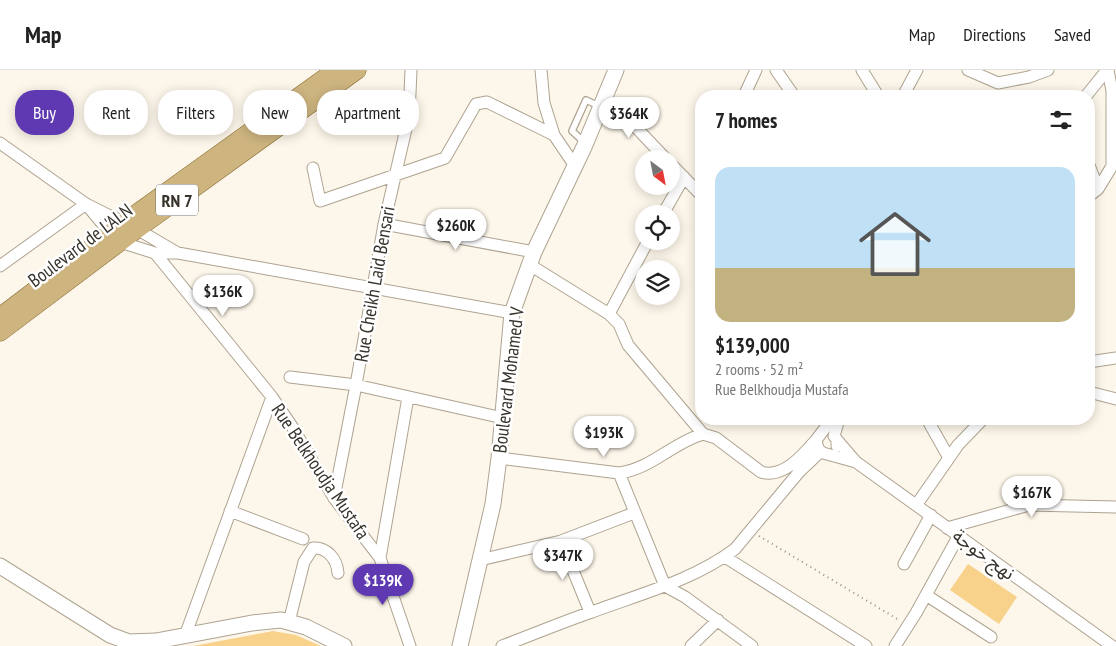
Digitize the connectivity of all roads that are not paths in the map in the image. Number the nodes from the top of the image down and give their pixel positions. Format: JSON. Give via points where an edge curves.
{"nodes":[{"id":1,"x":336,"y":70,"type":"edge"},
{"id":2,"x":357,"y":70,"type":"edge"},
{"id":3,"x":541,"y":70,"type":"edge"},
{"id":4,"x":616,"y":70,"type":"edge"},
{"id":5,"x":756,"y":70,"type":"edge"},
{"id":6,"x":776,"y":70,"type":"edge"},
{"id":7,"x":862,"y":70,"type":"edge"},
{"id":8,"x":917,"y":70,"type":"edge"},
{"id":9,"x":968,"y":70,"type":"edge"},
{"id":10,"x":1048,"y":70,"type":"edge"},
{"id":11,"x":1108,"y":70,"type":"edge"},
{"id":12,"x":414,"y":71,"type":"edge"},
{"id":13,"x":747,"y":90,"type":"edge"},
{"id":14,"x":790,"y":90,"type":"edge"},
{"id":15,"x":874,"y":90,"type":"edge"},
{"id":16,"x":906,"y":90,"type":"edge"},
{"id":17,"x":1091,"y":90,"type":"edge"},
{"id":18,"x":601,"y":107,"type":"junction"},
{"id":19,"x":554,"y":135,"type":"junction"},
{"id":20,"x":0,"y":143,"type":"edge"},
{"id":21,"x":657,"y":150,"type":"edge"},
{"id":22,"x":575,"y":166,"type":"junction"},
{"id":23,"x":313,"y":168,"type":"dead end"},
{"id":24,"x":680,"y":173,"type":"edge"},
{"id":25,"x":394,"y":175,"type":"junction"},
{"id":26,"x":684,"y":177,"type":"junction"},
{"id":27,"x":695,"y":188,"type":"edge"},
{"id":28,"x":1095,"y":189,"type":"edge"},
{"id":29,"x":86,"y":204,"type":"junction"},
{"id":30,"x":669,"y":205,"type":"edge"},
{"id":31,"x":384,"y":224,"type":"junction"},
{"id":32,"x":131,"y":226,"type":"junction"},
{"id":33,"x":115,"y":238,"type":"junction"},
{"id":34,"x":643,"y":250,"type":"edge"},
{"id":35,"x":178,"y":253,"type":"junction"},
{"id":36,"x":155,"y":254,"type":"junction"},
{"id":37,"x":532,"y":258,"type":"junction"},
{"id":38,"x":0,"y":266,"type":"edge"},
{"id":39,"x":373,"y":287,"type":"junction"},
{"id":40,"x":512,"y":313,"type":"junction"},
{"id":41,"x":609,"y":314,"type":"junction"},
{"id":42,"x":0,"y":317,"type":"edge"},
{"id":43,"x":0,"y":332,"type":"edge"},
{"id":44,"x":1116,"y":358,"type":"edge"},
{"id":45,"x":1095,"y":361,"type":"edge"},
{"id":46,"x":290,"y":377,"type":"dead end"},
{"id":47,"x":356,"y":385,"type":"junction"},
{"id":48,"x":1095,"y":394,"type":"edge"},
{"id":49,"x":272,"y":397,"type":"junction"},
{"id":50,"x":408,"y":397,"type":"junction"},
{"id":51,"x":1116,"y":399,"type":"edge"},
{"id":52,"x":503,"y":418,"type":"junction"},
{"id":53,"x":695,"y":425,"type":"edge"},
{"id":54,"x":695,"y":425,"type":"edge"},
{"id":55,"x":828,"y":425,"type":"edge"},
{"id":56,"x":838,"y":425,"type":"edge"},
{"id":57,"x":930,"y":425,"type":"edge"},
{"id":58,"x":977,"y":425,"type":"edge"},
{"id":59,"x":703,"y":434,"type":"junction"},
{"id":60,"x":818,"y":438,"type":"junction"},
{"id":61,"x":835,"y":438,"type":"junction"},
{"id":62,"x":823,"y":453,"type":"junction"},
{"id":63,"x":499,"y":458,"type":"junction"},
{"id":64,"x":949,"y":458,"type":"junction"},
{"id":65,"x":856,"y":462,"type":"junction"},
{"id":66,"x":619,"y":473,"type":"junction"},
{"id":67,"x":334,"y":498,"type":"junction"},
{"id":68,"x":917,"y":504,"type":"junction"},
{"id":69,"x":1116,"y":508,"type":"edge"},
{"id":70,"x":230,"y":511,"type":"junction"},
{"id":71,"x":634,"y":513,"type":"junction"},
{"id":72,"x":931,"y":516,"type":"junction"},
{"id":73,"x":947,"y":528,"type":"junction"},
{"id":74,"x":958,"y":537,"type":"junction"},
{"id":75,"x":303,"y":538,"type":"dead end"},
{"id":76,"x":562,"y":541,"type":"junction"},
{"id":77,"x":725,"y":557,"type":"junction"},
{"id":78,"x":380,"y":558,"type":"junction"},
{"id":79,"x":480,"y":560,"type":"junction"},
{"id":80,"x":904,"y":564,"type":"dead end"},
{"id":81,"x":0,"y":566,"type":"edge"},
{"id":82,"x":338,"y":573,"type":"dead end"},
{"id":83,"x":665,"y":586,"type":"junction"},
{"id":84,"x":926,"y":595,"type":"junction"},
{"id":85,"x":590,"y":612,"type":"junction"},
{"id":86,"x":718,"y":620,"type":"junction"},
{"id":87,"x":289,"y":622,"type":"junction"},
{"id":88,"x":185,"y":636,"type":"junction"},
{"id":89,"x":991,"y":637,"type":"dead end"},
{"id":90,"x":128,"y":644,"type":"edge"},
{"id":91,"x":344,"y":646,"type":"edge"},
{"id":92,"x":410,"y":646,"type":"edge"},
{"id":93,"x":460,"y":646,"type":"edge"},
{"id":94,"x":502,"y":646,"type":"edge"},
{"id":95,"x":691,"y":646,"type":"edge"},
{"id":96,"x":752,"y":646,"type":"edge"},
{"id":97,"x":866,"y":646,"type":"edge"},
{"id":98,"x":894,"y":646,"type":"edge"},
{"id":99,"x":1112,"y":646,"type":"edge"}],
"edges":[{"from":1,"to":32,"type":"main road","name":"Boulevard de L'ALN","number":"RN 7"},
{"from":2,"to":32,"type":"main road","name":"Boulevard de L'ALN","number":"RN 7"},
{"from":3,"to":19,"type":"street","via":[[544,103]]},
{"from":4,"to":18,"type":"main road","name":"Boulevard Mohamed V"},
{"from":5,"to":13,"type":"street"},
{"from":6,"to":14,"type":"street"},
{"from":7,"to":15,"type":"street"},
{"from":8,"to":16,"type":"street"},
{"from":9,"to":10,"type":"street","via":[[998,83]]},
{"from":11,"to":17,"type":"street"},
{"from":11,"to":28,"type":"street","via":[[1112,91],[1112,166]]},
{"from":12,"to":25,"type":"street","name":"Rue Cheikh Laid Bensari","via":[[410,116]]},
{"from":18,"to":21,"type":"street","via":[[627,118]]},
{"from":18,"to":22,"type":"main road","name":"Boulevard Mohamed V"},
{"from":19,"to":22,"type":"street"},
{"from":19,"to":25,"type":"street","via":[[487,102],[476,104],[445,158]]},
{"from":20,"to":29,"type":"street"},
{"from":22,"to":37,"type":"main road","name":"Boulevard Mohamed V"},
{"from":23,"to":25,"type":"street","via":[[320,201]]},
{"from":24,"to":26,"type":"street"},
{"from":25,"to":31,"type":"street","name":"Rue Cheikh Laid Bensari"},
{"from":26,"to":27,"type":"street"},
{"from":26,"to":30,"type":"street"},
{"from":29,"to":32,"type":"street"},
{"from":29,"to":33,"type":"street"},
{"from":29,"to":38,"type":"street"},
{"from":31,"to":37,"type":"street"},
{"from":31,"to":39,"type":"street","name":"Rue Cheikh Laid Bensari"},
{"from":32,"to":33,"type":"main road","name":"Boulevard de L'ALN","number":"RN 7"},
{"from":32,"to":35,"type":"street"},
{"from":33,"to":36,"type":"street"},
{"from":33,"to":42,"type":"main road","name":"Boulevard de L'ALN","number":"RN 7"},
{"from":33,"to":43,"type":"main road","name":"Boulevard de L'ALN","number":"RN 7"},
{"from":34,"to":41,"type":"street"},
{"from":35,"to":36,"type":"street"},
{"from":35,"to":39,"type":"street"},
{"from":36,"to":49,"type":"street","name":"Rue Belkhoudja Mustafa"},
{"from":37,"to":40,"type":"main road","name":"Boulevard Mohamed V"},
{"from":37,"to":41,"type":"street"},
{"from":39,"to":40,"type":"street"},
{"from":39,"to":47,"type":"street","name":"Rue Cheikh Laid Bensari"},
{"from":40,"to":52,"type":"main road","name":"Boulevard Mohamed V"},
{"from":41,"to":54,"type":"street","via":[[619,324],[628,345]]},
{"from":44,"to":45,"type":"street"},
{"from":46,"to":47,"type":"street"},
{"from":47,"to":50,"type":"street"},
{"from":47,"to":67,"type":"street","name":"Rue Cheikh Laid Bensari"},
{"from":48,"to":51,"type":"street"},
{"from":49,"to":67,"type":"street","name":"Rue Belkhoudja Mustafa"},
{"from":49,"to":70,"type":"street","name":"Rue Belkhoudja Mustafa"},
{"from":50,"to":52,"type":"street"},
{"from":50,"to":78,"type":"street","name":"Rue Belkhoudja Mustafa"},
{"from":52,"to":63,"type":"main road","name":"Boulevard Mohamed V"},
{"from":53,"to":59,"type":"street"},
{"from":55,"to":60,"type":"street"},
{"from":56,"to":61,"type":"street"},
{"from":57,"to":64,"type":"street"},
{"from":58,"to":64,"type":"street"},
{"from":59,"to":60,"type":"street","via":[[716,438],[761,472],[772,474],[803,454]]},
{"from":59,"to":66,"type":"street","via":[[648,464]]},
{"from":60,"to":61,"type":"street","via":[[828,433]]},
{"from":60,"to":62,"type":"street","via":[[816,446]]},
{"from":61,"to":62,"type":"street","via":[[835,450]]},
{"from":61,"to":65,"type":"street","name":"نهج خوجة"},
{"from":62,"to":65,"type":"street","name":"نهج خوجة"},
{"from":62,"to":77,"type":"street","via":[[799,472],[751,532]]},
{"from":63,"to":66,"type":"street"},
{"from":63,"to":79,"type":"main road","name":"Boulevard Mohamed V"},
{"from":64,"to":68,"type":"street"},
{"from":65,"to":68,"type":"street","name":"نهج خوجة"},
{"from":66,"to":71,"type":"street"},
{"from":67,"to":78,"type":"street","name":"Rue Belkhoudja Mustafa"},
{"from":68,"to":72,"type":"street","name":"نهج خوجة"},
{"from":69,"to":73,"type":"street","via":[[1029,505]]},
{"from":70,"to":75,"type":"street"},
{"from":70,"to":88,"type":"street","name":"Rue Belkhoudja Mustafa"},
{"from":71,"to":76,"type":"street"},
{"from":71,"to":83,"type":"street"},
{"from":72,"to":73,"type":"street","name":"نهج خوجة"},
{"from":72,"to":80,"type":"street"},
{"from":73,"to":74,"type":"street","name":"نهج خوجة"},
{"from":74,"to":84,"type":"street"},
{"from":74,"to":99,"type":"street","name":"نهج خوجة"},
{"from":76,"to":79,"type":"street"},
{"from":76,"to":85,"type":"street"},
{"from":77,"to":83,"type":"street"},
{"from":77,"to":97,"type":"street"},
{"from":78,"to":92,"type":"street"},
{"from":79,"to":93,"type":"main road","name":"Boulevard Mohamed V"},
{"from":81,"to":90,"type":"main road"},
{"from":82,"to":87,"type":"street","via":[[332,556],[325,550],[313,548],[304,562]]},
{"from":83,"to":85,"type":"street"},
{"from":83,"to":86,"type":"street"},
{"from":84,"to":89,"type":"street"},
{"from":84,"to":98,"type":"street"},
{"from":85,"to":94,"type":"street"},
{"from":86,"to":95,"type":"street"},
{"from":86,"to":96,"type":"street"},
{"from":87,"to":88,"type":"main road","via":[[252,623]]},
{"from":87,"to":91,"type":"main road"},
{"from":88,"to":90,"type":"main road"}]}
